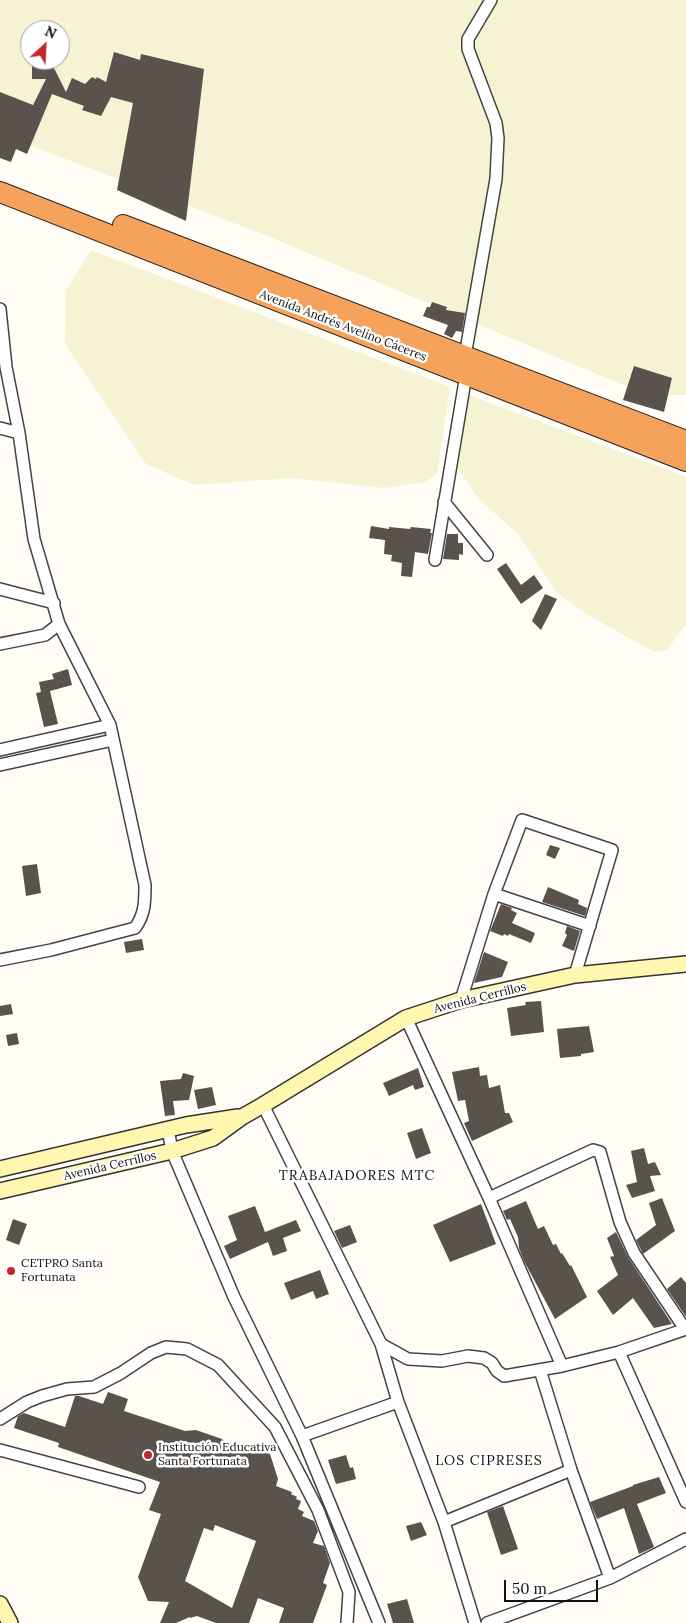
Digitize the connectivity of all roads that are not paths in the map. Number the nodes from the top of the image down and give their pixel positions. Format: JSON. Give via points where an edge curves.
{"nodes":[{"id":1,"x":491,"y":0,"type":"edge"},
{"id":2,"x":0,"y":178,"type":"edge"},
{"id":3,"x":0,"y":192,"type":"edge"},
{"id":4,"x":0,"y":309,"type":"edge"},
{"id":5,"x":466,"y":365,"type":"junction"},
{"id":6,"x":0,"y":428,"type":"edge"},
{"id":7,"x":662,"y":431,"type":"junction"},
{"id":8,"x":19,"y":433,"type":"junction"},
{"id":9,"x":686,"y":433,"type":"edge"},
{"id":10,"x":686,"y":441,"type":"edge"},
{"id":11,"x":686,"y":461,"type":"edge"},
{"id":12,"x":444,"y":502,"type":"junction"},
{"id":13,"x":487,"y":555,"type":"dead end"},
{"id":14,"x":435,"y":560,"type":"dead end"},
{"id":15,"x":0,"y":588,"type":"edge"},
{"id":16,"x":54,"y":603,"type":"junction"},
{"id":17,"x":59,"y":624,"type":"junction"},
{"id":18,"x":0,"y":644,"type":"edge"},
{"id":19,"x":110,"y":725,"type":"junction"},
{"id":20,"x":113,"y":740,"type":"junction"},
{"id":21,"x":0,"y":750,"type":"edge"},
{"id":22,"x":0,"y":765,"type":"edge"},
{"id":23,"x":494,"y":894,"type":"junction"},
{"id":24,"x":590,"y":926,"type":"junction"},
{"id":25,"x":0,"y":960,"type":"edge"},
{"id":26,"x":686,"y":964,"type":"edge"},
{"id":27,"x":575,"y":976,"type":"junction"},
{"id":28,"x":461,"y":1000,"type":"junction"},
{"id":29,"x":406,"y":1018,"type":"junction"},
{"id":30,"x":263,"y":1105,"type":"junction"},
{"id":31,"x":242,"y":1117,"type":"junction"},
{"id":32,"x":168,"y":1129,"type":"junction"},
{"id":33,"x":172,"y":1151,"type":"junction"},
{"id":34,"x":0,"y":1169,"type":"edge"},
{"id":35,"x":0,"y":1191,"type":"edge"},
{"id":36,"x":489,"y":1198,"type":"junction"},
{"id":37,"x":685,"y":1329,"type":"edge"},
{"id":38,"x":381,"y":1344,"type":"junction"},
{"id":39,"x":619,"y":1352,"type":"junction"},
{"id":40,"x":562,"y":1366,"type":"junction"},
{"id":41,"x":540,"y":1370,"type":"junction"},
{"id":42,"x":398,"y":1402,"type":"junction"},
{"id":43,"x":0,"y":1419,"type":"edge"},
{"id":44,"x":302,"y":1436,"type":"junction"},
{"id":45,"x":0,"y":1450,"type":"edge"},
{"id":46,"x":571,"y":1470,"type":"junction"},
{"id":47,"x":139,"y":1487,"type":"dead end"},
{"id":48,"x":686,"y":1502,"type":"edge"},
{"id":49,"x":444,"y":1522,"type":"junction"},
{"id":50,"x":686,"y":1539,"type":"edge"},
{"id":51,"x":610,"y":1578,"type":"junction"},
{"id":52,"x":0,"y":1604,"type":"edge"},
{"id":53,"x":10,"y":1623,"type":"edge"},
{"id":54,"x":347,"y":1623,"type":"edge"},
{"id":55,"x":379,"y":1623,"type":"edge"},
{"id":56,"x":475,"y":1623,"type":"edge"},
{"id":57,"x":487,"y":1623,"type":"edge"}],
"edges":[{"from":1,"to":5,"type":"street","via":[[468,40],[468,49],[496,123],[498,138],[496,179]]},
{"from":2,"to":5,"type":"highway","name":"Avenida Andrés Avelino Cáceres"},
{"from":3,"to":5,"type":"highway","name":"Avenida Andrés Avelino Cáceres"},
{"from":4,"to":8,"type":"street","via":[[6,366]]},
{"from":5,"to":7,"type":"highway","name":"Avenida Andrés Avelino Cáceres"},
{"from":5,"to":11,"type":"highway","name":"Avenida Andrés Avelino Cáceres"},
{"from":5,"to":12,"type":"street"},
{"from":6,"to":8,"type":"street"},
{"from":7,"to":9,"type":"street"},
{"from":7,"to":10,"type":"highway","name":"Avenida Andrés Avelino Cáceres"},
{"from":8,"to":16,"type":"street","via":[[34,539]]},
{"from":12,"to":13,"type":"street"},
{"from":12,"to":14,"type":"street"},
{"from":15,"to":16,"type":"street"},
{"from":16,"to":17,"type":"street"},
{"from":17,"to":18,"type":"street","via":[[45,635]]},
{"from":17,"to":19,"type":"street"},
{"from":19,"to":20,"type":"street"},
{"from":19,"to":21,"type":"street"},
{"from":20,"to":22,"type":"street"},
{"from":20,"to":25,"type":"street","via":[[145,885],[145,908],[141,920],[136,928]]},
{"from":23,"to":24,"type":"street"},
{"from":23,"to":24,"type":"street","via":[[522,820],[612,850]]},
{"from":23,"to":28,"type":"street"},
{"from":24,"to":27,"type":"street"},
{"from":26,"to":27,"type":"street","name":"Avenida Cerrillos"},
{"from":27,"to":28,"type":"street","name":"Avenida Cerrillos"},
{"from":28,"to":29,"type":"street","name":"Avenida Cerrillos"},
{"from":29,"to":30,"type":"street","name":"Avenida Cerrillos"},
{"from":29,"to":36,"type":"street"},
{"from":30,"to":31,"type":"street","name":"Avenida Cerrillos"},
{"from":30,"to":38,"type":"street"},
{"from":31,"to":32,"type":"street","name":"Avenida Cerrillos"},
{"from":31,"to":33,"type":"street","name":"Avenida Cerrillos","via":[[213,1138]]},
{"from":32,"to":33,"type":"street"},
{"from":32,"to":34,"type":"street","name":"Avenida Cerrillos"},
{"from":33,"to":35,"type":"street","name":"Avenida Cerrillos"},
{"from":33,"to":44,"type":"street","via":[[234,1297]]},
{"from":36,"to":37,"type":"street","via":[[593,1150],[600,1152],[620,1222],[634,1253]]},
{"from":36,"to":40,"type":"street"},
{"from":37,"to":39,"type":"street"},
{"from":38,"to":41,"type":"street","via":[[408,1359],[484,1358],[504,1376]]},
{"from":38,"to":42,"type":"street"},
{"from":39,"to":40,"type":"street"},
{"from":39,"to":48,"type":"street"},
{"from":40,"to":41,"type":"street"},
{"from":41,"to":46,"type":"street"},
{"from":42,"to":44,"type":"street"},
{"from":42,"to":49,"type":"street"},
{"from":43,"to":54,"type":"street","via":[[42,1396],[94,1386],[166,1347],[188,1349],[218,1366],[275,1427],[318,1510],[348,1592]]},
{"from":44,"to":55,"type":"street"},
{"from":45,"to":47,"type":"street"},
{"from":46,"to":49,"type":"street"},
{"from":46,"to":51,"type":"street"},
{"from":49,"to":56,"type":"street"},
{"from":50,"to":51,"type":"street"},
{"from":51,"to":57,"type":"street"},
{"from":52,"to":53,"type":"street"}]}
